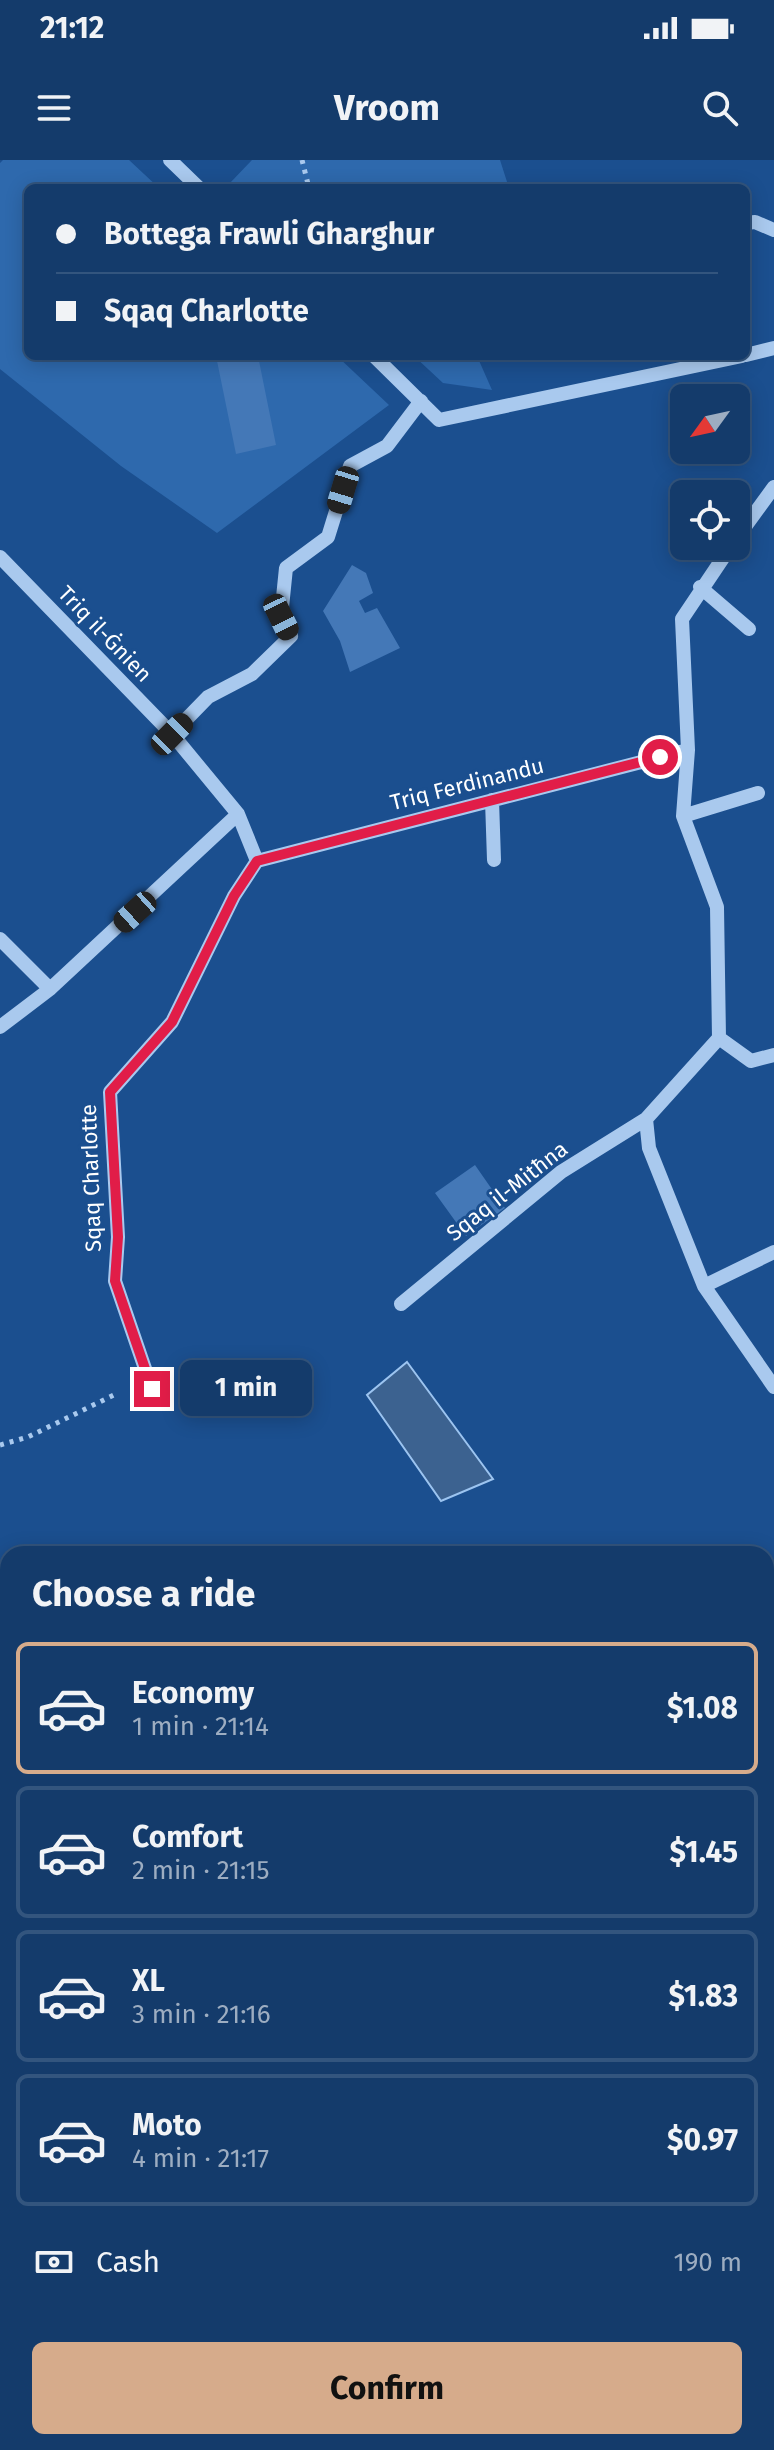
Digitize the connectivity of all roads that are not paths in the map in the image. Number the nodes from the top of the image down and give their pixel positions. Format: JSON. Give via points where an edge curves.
{"nodes":[{"id":1,"x":170,"y":160,"type":"edge"},
{"id":2,"x":195,"y":184,"type":"edge"},
{"id":3,"x":750,"y":223,"type":"edge"},
{"id":4,"x":774,"y":230,"type":"edge"},
{"id":5,"x":774,"y":348,"type":"edge"},
{"id":6,"x":750,"y":354,"type":"edge"},
{"id":7,"x":378,"y":360,"type":"edge"},
{"id":8,"x":725,"y":360,"type":"edge"},
{"id":9,"x":421,"y":401,"type":"junction"},
{"id":10,"x":774,"y":487,"type":"edge"},
{"id":11,"x":750,"y":520,"type":"edge"},
{"id":12,"x":0,"y":557,"type":"edge"},
{"id":13,"x":720,"y":560,"type":"edge"},
{"id":14,"x":700,"y":587,"type":"junction"},
{"id":15,"x":749,"y":629,"type":"dead end"},
{"id":16,"x":172,"y":734,"type":"junction"},
{"id":17,"x":688,"y":750,"type":"junction"},
{"id":18,"x":758,"y":793,"type":"dead end"},
{"id":19,"x":492,"y":800,"type":"junction"},
{"id":20,"x":238,"y":814,"type":"junction"},
{"id":21,"x":683,"y":816,"type":"junction"},
{"id":22,"x":494,"y":860,"type":"dead end"},
{"id":23,"x":257,"y":861,"type":"junction"},
{"id":24,"x":0,"y":939,"type":"edge"},
{"id":25,"x":50,"y":989,"type":"junction"},
{"id":26,"x":0,"y":1027,"type":"edge"},
{"id":27,"x":719,"y":1038,"type":"junction"},
{"id":28,"x":774,"y":1055,"type":"edge"},
{"id":29,"x":646,"y":1119,"type":"junction"},
{"id":30,"x":774,"y":1252,"type":"edge"},
{"id":31,"x":704,"y":1286,"type":"junction"},
{"id":32,"x":401,"y":1304,"type":"dead end"},
{"id":33,"x":774,"y":1387,"type":"edge"},
{"id":34,"x":152,"y":1389,"type":"dead end"}],
"edges":[{"from":1,"to":2,"type":"street"},
{"from":3,"to":4,"type":"street"},
{"from":5,"to":6,"type":"street"},
{"from":7,"to":9,"type":"street"},
{"from":8,"to":9,"type":"street","via":[[439,420]]},
{"from":9,"to":16,"type":"street","via":[[387,446],[350,466],[328,537],[286,568],[281,617],[291,636],[252,674],[208,697]]},
{"from":10,"to":11,"type":"street"},
{"from":12,"to":16,"type":"street","name":"Triq il-Ġnien"},
{"from":13,"to":14,"type":"street"},
{"from":14,"to":15,"type":"street"},
{"from":14,"to":17,"type":"street","via":[[682,619]]},
{"from":16,"to":20,"type":"street","name":"Triq il-Ġnien"},
{"from":17,"to":19,"type":"street","name":"Triq Ferdinandu"},
{"from":17,"to":21,"type":"street"},
{"from":18,"to":21,"type":"street"},
{"from":19,"to":22,"type":"street"},
{"from":19,"to":23,"type":"street","name":"Triq Ferdinandu"},
{"from":20,"to":23,"type":"street","name":"Triq il-Ġnien"},
{"from":20,"to":25,"type":"street"},
{"from":21,"to":27,"type":"street","via":[[717,907]]},
{"from":23,"to":34,"type":"street","name":"Sqaq Charlotte","via":[[172,1022],[110,1092],[118,1237],[115,1281]]},
{"from":24,"to":25,"type":"street"},
{"from":25,"to":26,"type":"street"},
{"from":27,"to":28,"type":"street","via":[[751,1061]]},
{"from":27,"to":29,"type":"street","name":"Sqaq il-Mitħna"},
{"from":29,"to":31,"type":"street","via":[[649,1148]]},
{"from":29,"to":32,"type":"street","name":"Sqaq il-Mitħna","via":[[561,1172]]},
{"from":30,"to":31,"type":"street"},
{"from":31,"to":33,"type":"street"}]}
